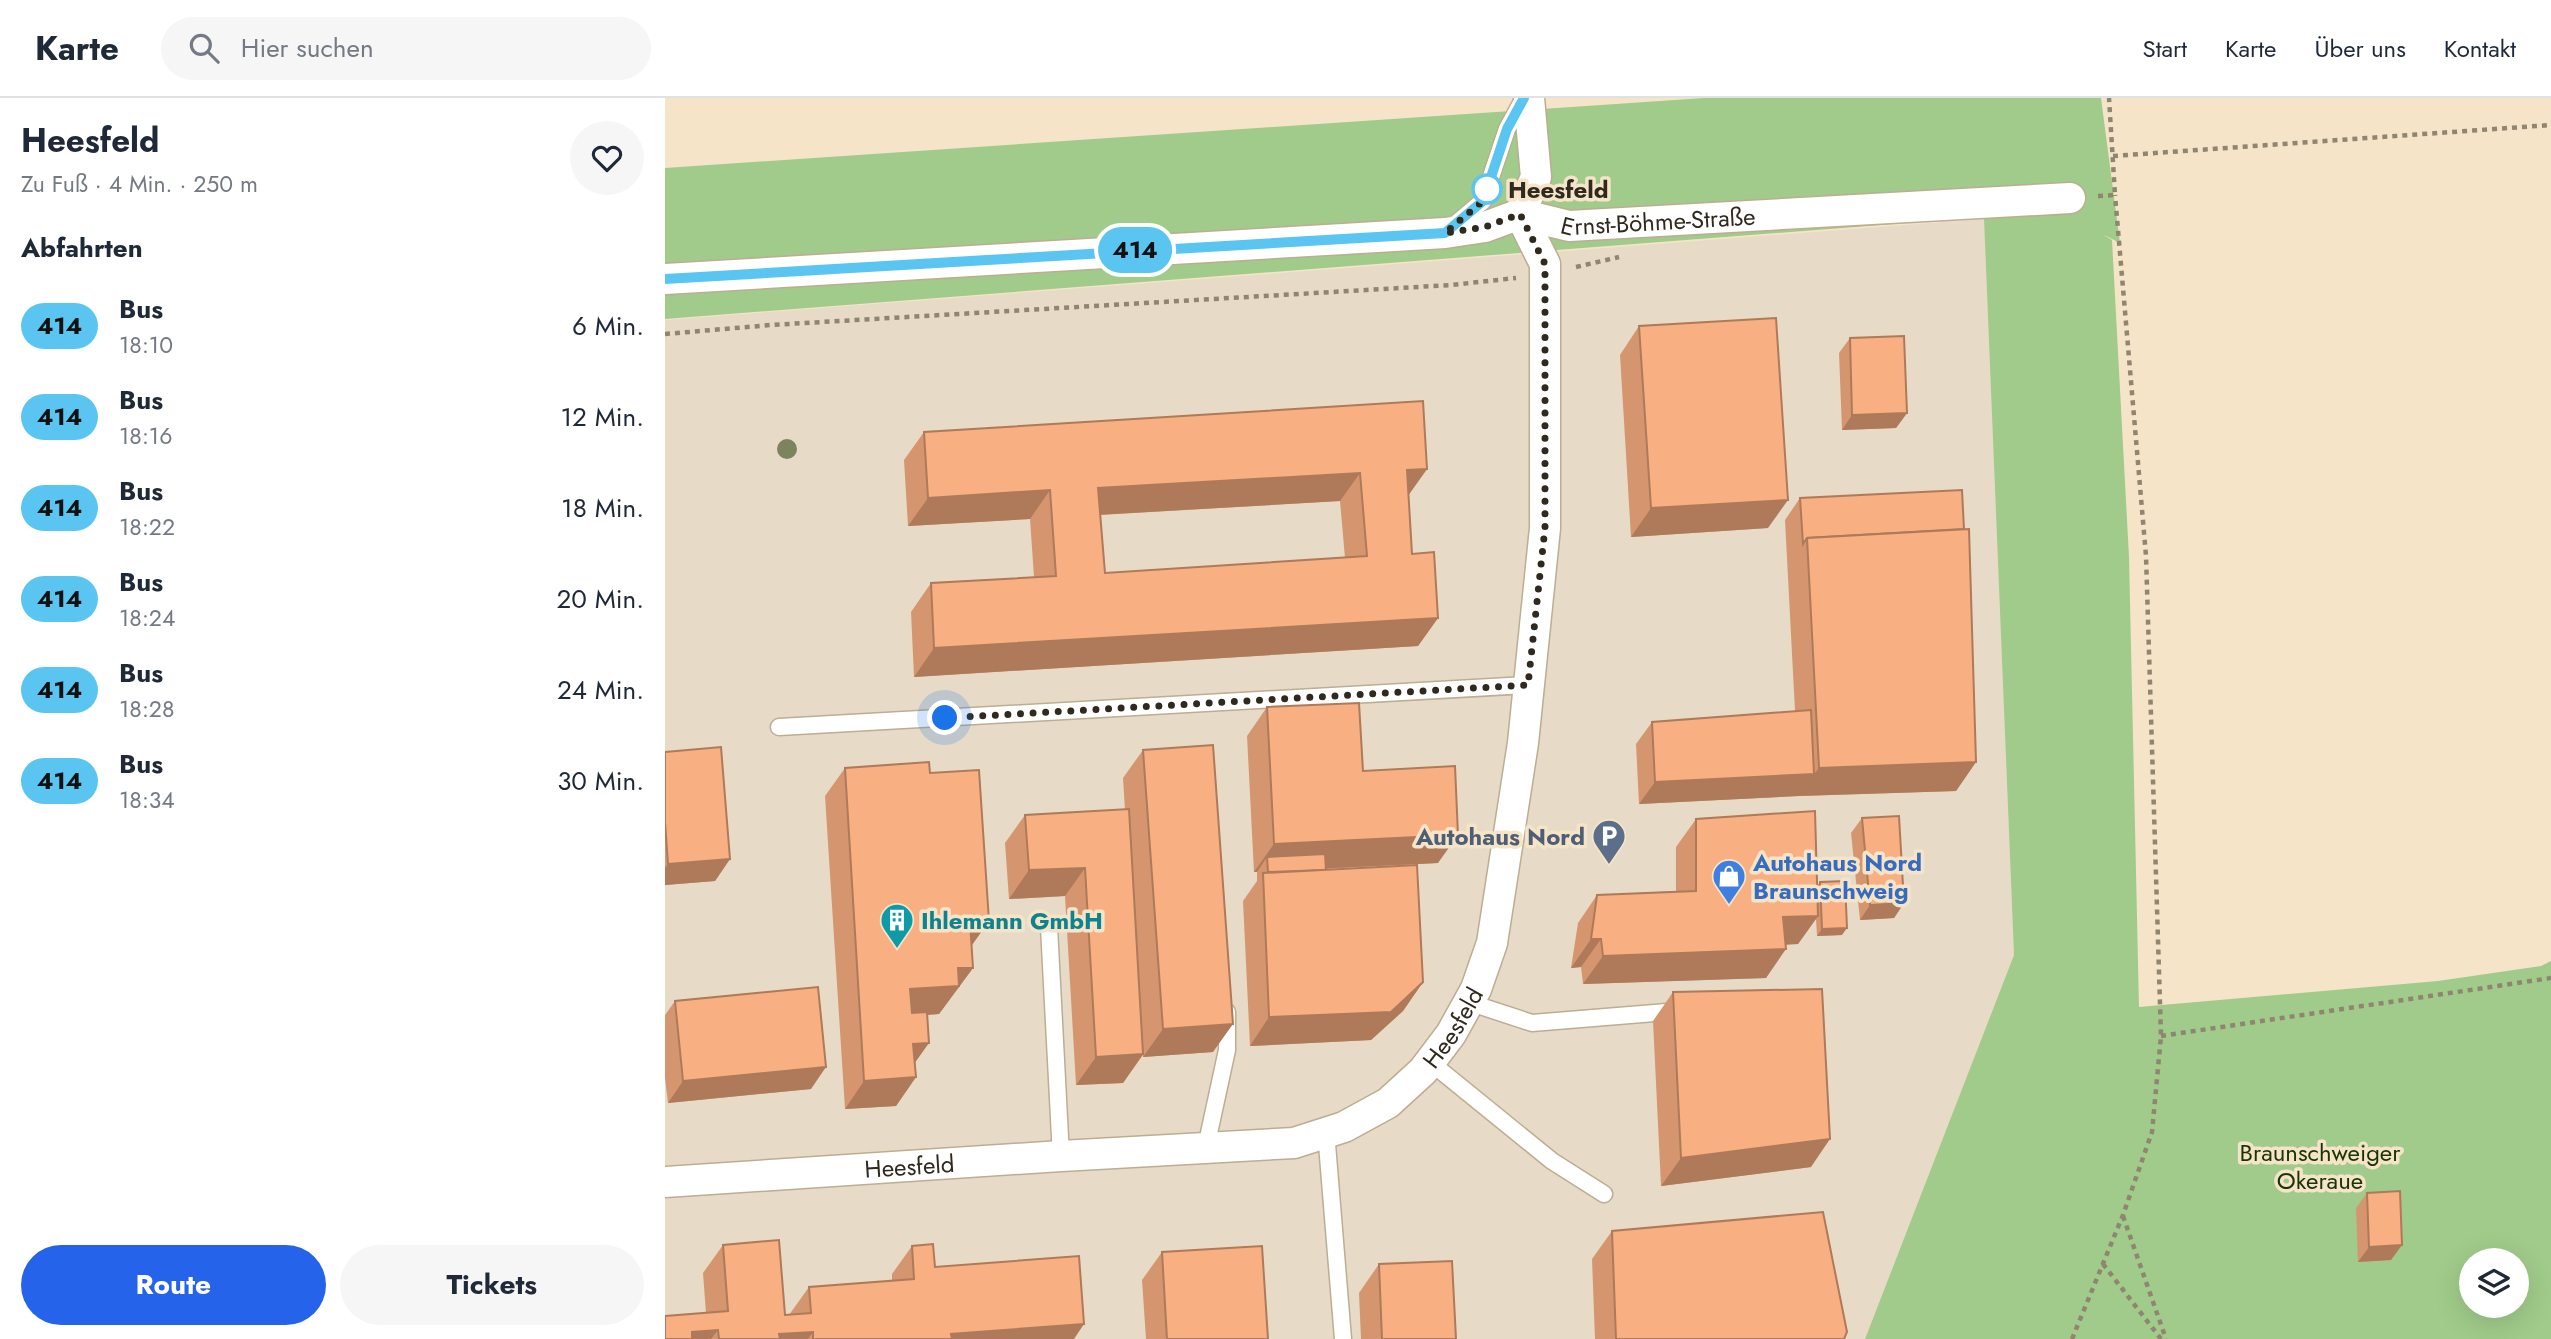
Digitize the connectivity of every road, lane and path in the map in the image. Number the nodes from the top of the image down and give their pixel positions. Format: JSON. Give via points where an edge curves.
{"nodes":[{"id":1,"x":1524,"y":98,"type":"edge"},
{"id":2,"x":1529,"y":98,"type":"edge"},
{"id":3,"x":2109,"y":98,"type":"edge"},
{"id":4,"x":2551,"y":125,"type":"edge"},
{"id":5,"x":2113,"y":156,"type":"junction"},
{"id":6,"x":2115,"y":195,"type":"junction"},
{"id":7,"x":2070,"y":198,"type":"joint"},
{"id":8,"x":1520,"y":214,"type":"junction"},
{"id":9,"x":1445,"y":233,"type":"junction"},
{"id":10,"x":1631,"y":254,"type":"dead end"},
{"id":11,"x":1545,"y":274,"type":"junction"},
{"id":12,"x":665,"y":279,"type":"edge"},
{"id":13,"x":665,"y":334,"type":"edge"},
{"id":14,"x":1528,"y":685,"type":"junction"},
{"id":15,"x":779,"y":727,"type":"dead end"},
{"id":16,"x":1049,"y":927,"type":"dead end"},
{"id":17,"x":2551,"y":978,"type":"edge"},
{"id":18,"x":1226,"y":998,"type":"edge"},
{"id":19,"x":1468,"y":1002,"type":"junction"},
{"id":20,"x":1693,"y":1010,"type":"edge"},
{"id":21,"x":2161,"y":1036,"type":"junction"},
{"id":22,"x":1430,"y":1062,"type":"junction"},
{"id":23,"x":1326,"y":1132,"type":"junction"},
{"id":24,"x":1206,"y":1147,"type":"junction"},
{"id":25,"x":1061,"y":1156,"type":"junction"},
{"id":26,"x":665,"y":1182,"type":"edge"},
{"id":27,"x":1604,"y":1194,"type":"dead end"},
{"id":28,"x":2123,"y":1215,"type":"junction"},
{"id":29,"x":2103,"y":1264,"type":"junction"},
{"id":30,"x":1343,"y":1339,"type":"edge"},
{"id":31,"x":2072,"y":1339,"type":"edge"},
{"id":32,"x":2164,"y":1339,"type":"edge"}],
"edges":[{"from":1,"to":9,"type":"lane","via":[[1507,129],[1483,201]]},
{"from":2,"to":8,"type":"street","via":[[1536,177]]},
{"from":3,"to":5,"type":"path"},
{"from":4,"to":5,"type":"path"},
{"from":5,"to":6,"type":"path"},
{"from":6,"to":7,"type":"path"},
{"from":6,"to":21,"type":"path","via":[[2146,556]]},
{"from":7,"to":8,"type":"street","name":"Ernst-Böhme-Straße","via":[[1569,226]]},
{"from":8,"to":9,"type":"street","via":[[1485,227]]},
{"from":8,"to":11,"type":"street","name":"Heesfeld","via":[[1545,264]]},
{"from":9,"to":12,"type":"street"},
{"from":10,"to":11,"type":"path"},
{"from":11,"to":13,"type":"path","via":[[1451,285]]},
{"from":11,"to":14,"type":"street","name":"Heesfeld","via":[[1545,528]]},
{"from":14,"to":15,"type":"lane"},
{"from":14,"to":19,"type":"street","name":"Heesfeld","via":[[1492,943]]},
{"from":16,"to":25,"type":"lane"},
{"from":17,"to":21,"type":"path"},
{"from":18,"to":24,"type":"lane","via":[[1227,1050]]},
{"from":19,"to":20,"type":"lane","via":[[1532,1023]]},
{"from":19,"to":22,"type":"street","name":"Heesfeld"},
{"from":21,"to":28,"type":"path","via":[[2152,1132]]},
{"from":22,"to":23,"type":"street","name":"Heesfeld","via":[[1388,1103]]},
{"from":22,"to":27,"type":"lane","via":[[1552,1161]]},
{"from":23,"to":24,"type":"street","name":"Heesfeld","via":[[1294,1143]]},
{"from":23,"to":30,"type":"lane"},
{"from":24,"to":25,"type":"street","name":"Heesfeld"},
{"from":25,"to":26,"type":"street","name":"Heesfeld"},
{"from":28,"to":29,"type":"path"},
{"from":28,"to":32,"type":"path"},
{"from":29,"to":31,"type":"path"},
{"from":29,"to":32,"type":"path"}]}
